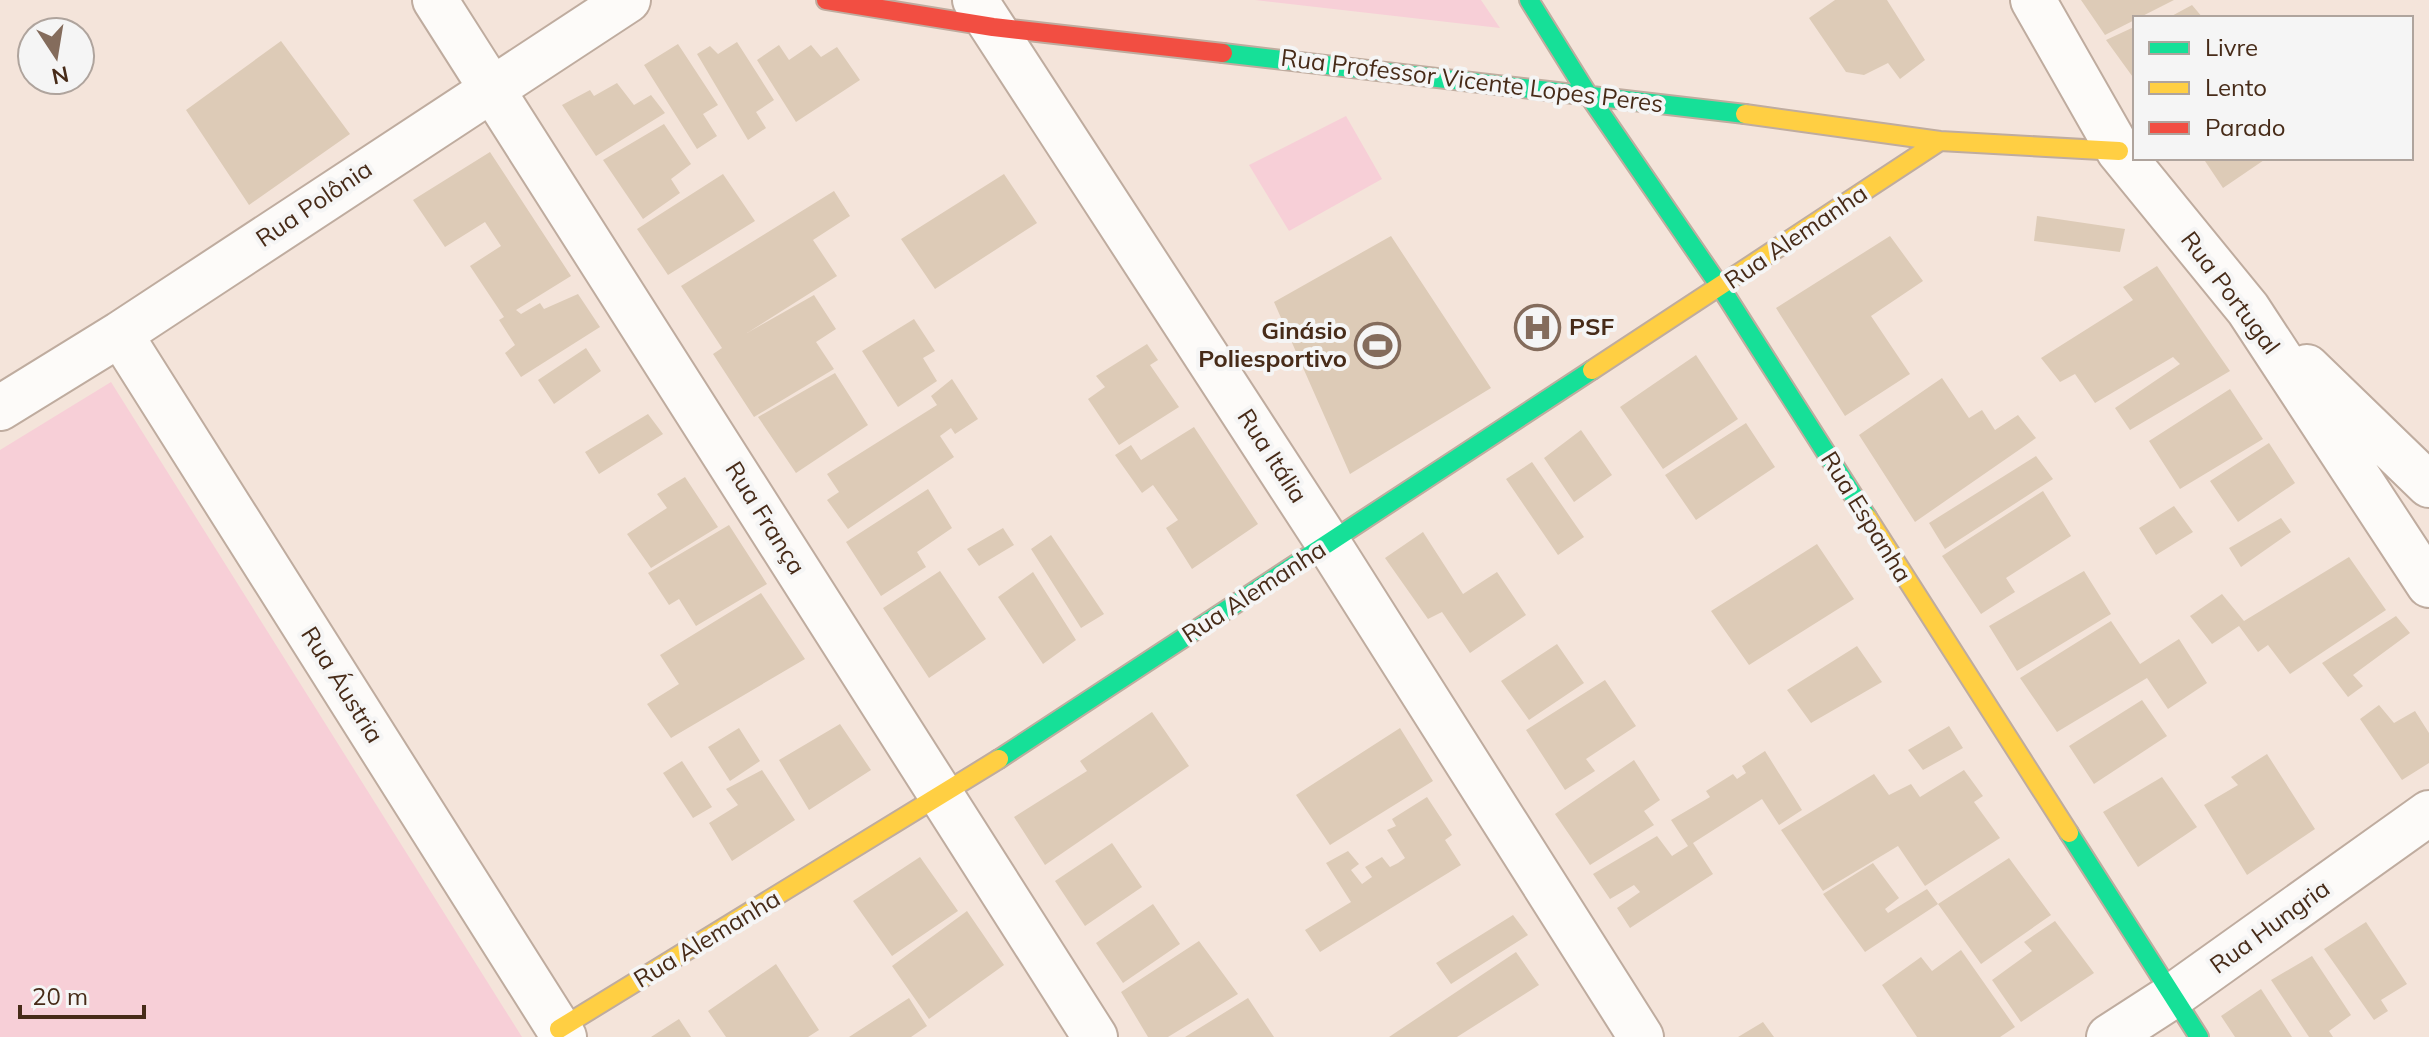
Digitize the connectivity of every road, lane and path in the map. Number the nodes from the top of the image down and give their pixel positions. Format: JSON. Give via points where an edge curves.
{"nodes":[{"id":1,"x":435,"y":0,"type":"edge"},
{"id":2,"x":628,"y":0,"type":"edge"},
{"id":3,"x":826,"y":0,"type":"edge"},
{"id":4,"x":1529,"y":0,"type":"edge"},
{"id":5,"x":2033,"y":0,"type":"edge"},
{"id":6,"x":984,"y":14,"type":"edge"},
{"id":7,"x":490,"y":87,"type":"junction"},
{"id":8,"x":1587,"y":93,"type":"junction"},
{"id":9,"x":1940,"y":141,"type":"junction"},
{"id":10,"x":2119,"y":151,"type":"junction"},
{"id":11,"x":1721,"y":288,"type":"junction"},
{"id":12,"x":2248,"y":309,"type":"junction"},
{"id":13,"x":120,"y":334,"type":"junction"},
{"id":14,"x":0,"y":408,"type":"edge"},
{"id":15,"x":2429,"y":485,"type":"edge"},
{"id":16,"x":1328,"y":543,"type":"junction"},
{"id":17,"x":2429,"y":585,"type":"edge"},
{"id":18,"x":942,"y":797,"type":"junction"},
{"id":19,"x":2429,"y":813,"type":"edge"},
{"id":20,"x":2174,"y":995,"type":"junction"},
{"id":21,"x":562,"y":1033,"type":"edge"},
{"id":22,"x":1095,"y":1037,"type":"edge"},
{"id":23,"x":1641,"y":1037,"type":"edge"},
{"id":24,"x":2109,"y":1037,"type":"edge"},
{"id":25,"x":2199,"y":1037,"type":"edge"}],
"edges":[{"from":1,"to":7,"type":"street","name":"Rua França"},
{"from":2,"to":7,"type":"street","name":"Rua Polônia"},
{"from":3,"to":6,"type":"street","name":"Rua Professor Vicente Lopes Peres"},
{"from":4,"to":8,"type":"street","name":"Rua Espanha"},
{"from":5,"to":10,"type":"street","name":"Rua Portugal"},
{"from":6,"to":8,"type":"street","name":"Rua Professor Vicente Lopes Peres"},
{"from":6,"to":16,"type":"street","name":"Rua Itália"},
{"from":7,"to":13,"type":"street","name":"Rua Polônia"},
{"from":7,"to":18,"type":"street","name":"Rua França"},
{"from":8,"to":9,"type":"street","name":"Rua Professor Vicente Lopes Peres"},
{"from":8,"to":11,"type":"street","name":"Rua Espanha"},
{"from":9,"to":10,"type":"street","name":"Rua Professor Vicente Lopes Peres"},
{"from":9,"to":11,"type":"street","name":"Rua Alemanha"},
{"from":10,"to":12,"type":"street","name":"Rua Portugal"},
{"from":11,"to":16,"type":"street","name":"Rua Alemanha"},
{"from":11,"to":20,"type":"street","name":"Rua Espanha"},
{"from":12,"to":15,"type":"street"},
{"from":12,"to":17,"type":"street","name":"Rua Portugal"},
{"from":13,"to":14,"type":"street","name":"Rua Polônia"},
{"from":13,"to":21,"type":"street","name":"Rua Áustria"},
{"from":16,"to":18,"type":"street","name":"Rua Alemanha"},
{"from":16,"to":23,"type":"street","name":"Rua Itália"},
{"from":18,"to":21,"type":"street","name":"Rua Alemanha"},
{"from":18,"to":22,"type":"street","name":"Rua França"},
{"from":19,"to":20,"type":"street","name":"Rua Hungria"},
{"from":20,"to":24,"type":"street","name":"Rua Hungria"},
{"from":20,"to":25,"type":"street","name":"Rua Espanha"}]}
